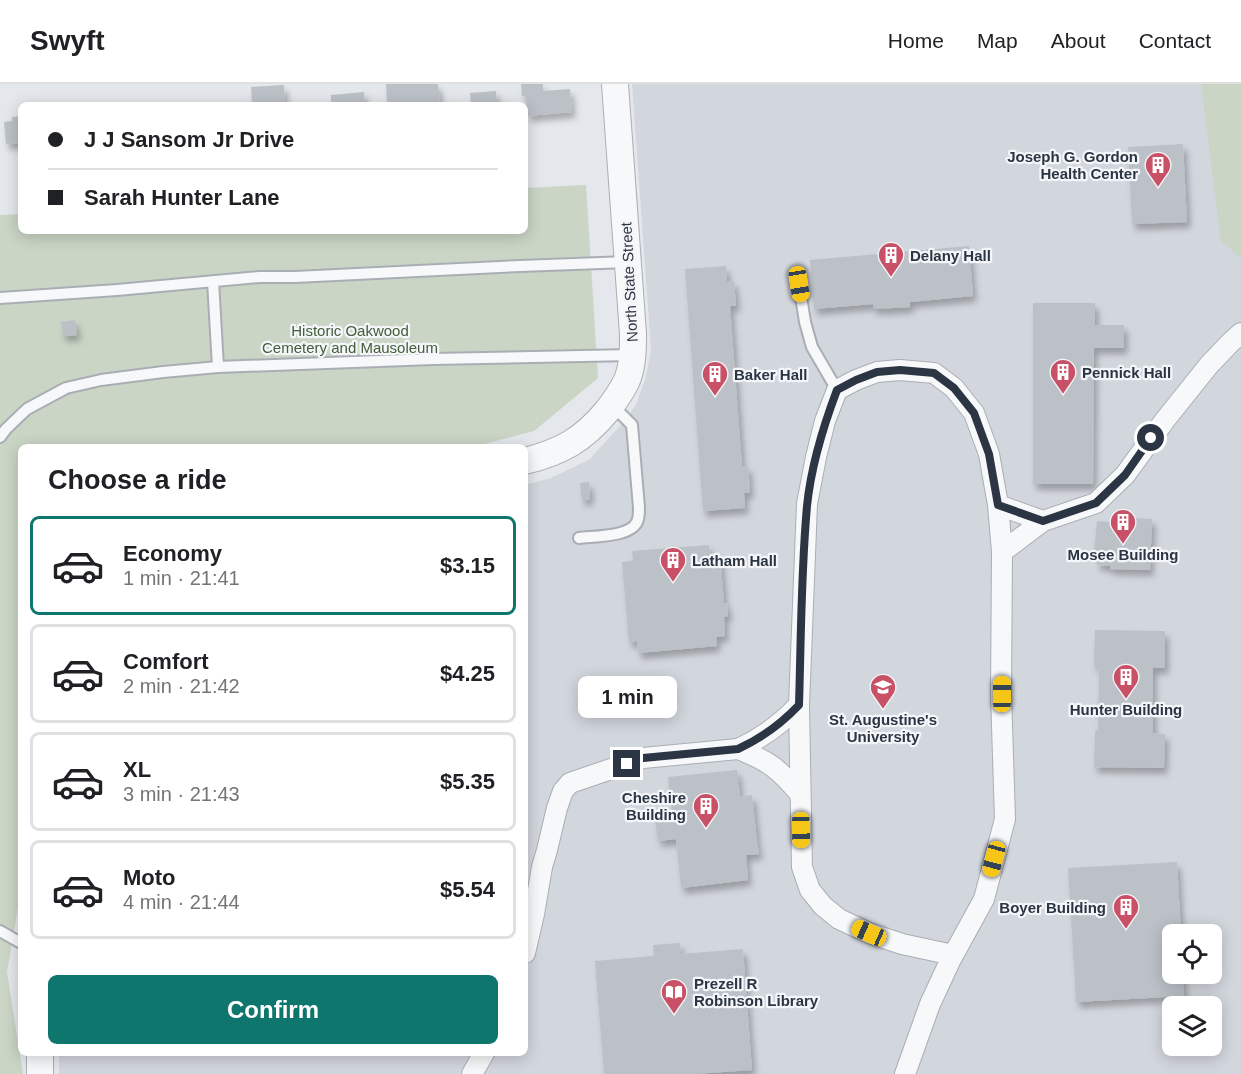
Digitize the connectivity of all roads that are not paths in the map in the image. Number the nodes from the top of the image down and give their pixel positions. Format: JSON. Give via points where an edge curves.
{"nodes":[{"id":1,"x":615,"y":84,"type":"edge"},
{"id":2,"x":629,"y":262,"type":"junction"},
{"id":3,"x":213,"y":281,"type":"junction"},
{"id":4,"x":799,"y":284,"type":"dead end"},
{"id":5,"x":0,"y":298,"type":"edge"},
{"id":6,"x":1241,"y":333,"type":"edge"},
{"id":7,"x":633,"y":355,"type":"junction"},
{"id":8,"x":218,"y":368,"type":"junction"},
{"id":9,"x":837,"y":390,"type":"junction"},
{"id":10,"x":612,"y":405,"type":"junction"},
{"id":11,"x":0,"y":437,"type":"edge"},
{"id":12,"x":528,"y":460,"type":"edge"},
{"id":13,"x":998,"y":505,"type":"junction"},
{"id":14,"x":1043,"y":521,"type":"junction"},
{"id":15,"x":579,"y":538,"type":"dead end"},
{"id":16,"x":1002,"y":552,"type":"junction"},
{"id":17,"x":799,"y":705,"type":"junction"},
{"id":18,"x":738,"y":749,"type":"junction"},
{"id":19,"x":800,"y":794,"type":"junction"},
{"id":20,"x":0,"y":931,"type":"edge"},
{"id":21,"x":528,"y":940,"type":"edge"},
{"id":22,"x":18,"y":941,"type":"edge"},
{"id":23,"x":953,"y":955,"type":"junction"},
{"id":24,"x":40,"y":1056,"type":"edge"},
{"id":25,"x":482,"y":1056,"type":"edge"},
{"id":26,"x":40,"y":1074,"type":"edge"},
{"id":27,"x":472,"y":1074,"type":"edge"},
{"id":28,"x":905,"y":1074,"type":"edge"}],
"edges":[{"from":1,"to":2,"type":"street","name":"North State Street"},
{"from":2,"to":3,"type":"lane"},
{"from":2,"to":7,"type":"street","name":"North State Street"},
{"from":3,"to":5,"type":"lane"},
{"from":3,"to":8,"type":"lane"},
{"from":4,"to":9,"type":"lane","via":[[812,347]]},
{"from":6,"to":14,"type":"street","via":[[1209,364],[1125,475],[1096,503]]},
{"from":7,"to":8,"type":"lane"},
{"from":7,"to":10,"type":"street","name":"North State Street","via":[[627,378]]},
{"from":8,"to":11,"type":"lane","via":[[101,380],[66,388],[27,409]]},
{"from":9,"to":13,"type":"street","via":[[877,372],[934,373],[954,388],[974,413],[989,454]]},
{"from":9,"to":17,"type":"street","via":[[825,421],[807,504]]},
{"from":10,"to":12,"type":"street","name":"North State Street","via":[[583,436],[561,449]]},
{"from":10,"to":15,"type":"lane","via":[[632,425],[638,521],[619,534]]},
{"from":13,"to":14,"type":"street"},
{"from":13,"to":16,"type":"street"},
{"from":14,"to":16,"type":"street"},
{"from":16,"to":23,"type":"street","via":[[1005,819],[984,898]]},
{"from":17,"to":18,"type":"street","via":[[772,730]]},
{"from":17,"to":19,"type":"street"},
{"from":18,"to":19,"type":"street","via":[[769,763]]},
{"from":18,"to":21,"type":"street","via":[[643,758],[570,783],[557,808],[536,881]]},
{"from":19,"to":23,"type":"street","via":[[802,867],[810,890],[823,906],[839,919],[869,933]]},
{"from":20,"to":22,"type":"lane"},
{"from":23,"to":28,"type":"street","via":[[930,1004]]},
{"from":24,"to":26,"type":"street"},
{"from":25,"to":27,"type":"street"}]}
